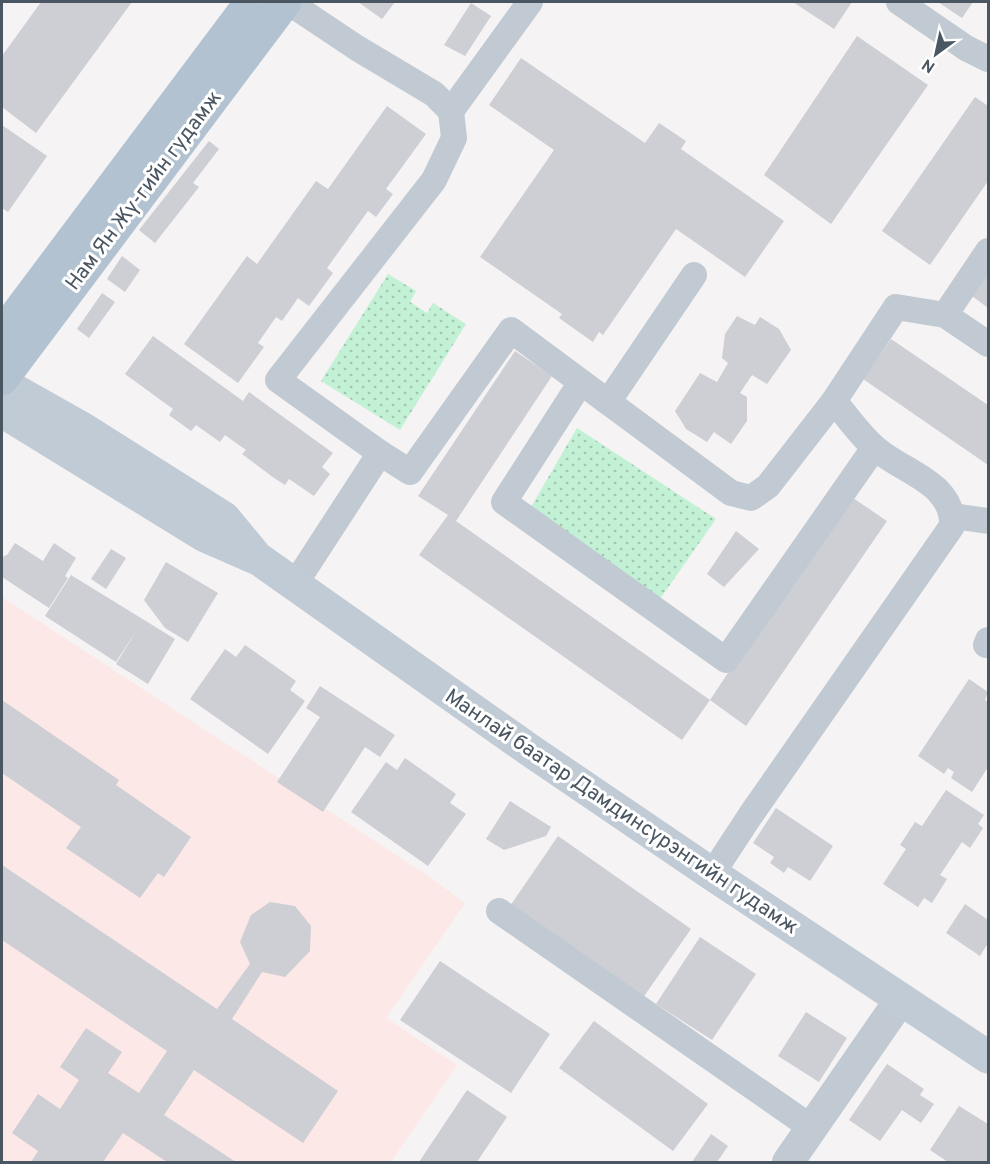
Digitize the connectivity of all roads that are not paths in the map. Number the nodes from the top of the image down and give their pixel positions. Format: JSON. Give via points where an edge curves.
{"nodes":[{"id":1,"x":251,"y":2,"type":"edge"},
{"id":2,"x":286,"y":2,"type":"edge"},
{"id":3,"x":530,"y":2,"type":"edge"},
{"id":4,"x":899,"y":2,"type":"edge"},
{"id":5,"x":988,"y":59,"type":"edge"},
{"id":6,"x":451,"y":111,"type":"junction"},
{"id":7,"x":988,"y":251,"type":"edge"},
{"id":8,"x":694,"y":275,"type":"dead end"},
{"id":9,"x":945,"y":315,"type":"junction"},
{"id":10,"x":2,"y":334,"type":"edge"},
{"id":11,"x":988,"y":344,"type":"edge"},
{"id":12,"x":2,"y":381,"type":"edge"},
{"id":13,"x":581,"y":382,"type":"junction"},
{"id":14,"x":834,"y":401,"type":"junction"},
{"id":15,"x":608,"y":402,"type":"junction"},
{"id":16,"x":2,"y":411,"type":"edge"},
{"id":17,"x":874,"y":448,"type":"junction"},
{"id":18,"x":380,"y":453,"type":"junction"},
{"id":19,"x":952,"y":516,"type":"junction"},
{"id":20,"x":988,"y":521,"type":"edge"},
{"id":21,"x":260,"y":560,"type":"junction"},
{"id":22,"x":295,"y":584,"type":"junction"},
{"id":23,"x":712,"y":874,"type":"junction"},
{"id":24,"x":498,"y":911,"type":"dead end"},
{"id":25,"x":902,"y":999,"type":"junction"},
{"id":26,"x":988,"y":1057,"type":"edge"},
{"id":27,"x":812,"y":1128,"type":"junction"},
{"id":28,"x":788,"y":1162,"type":"edge"}],
"edges":[{"from":1,"to":10,"type":"main road","name":"Нам Ян Жү-гийн гудамж"},
{"from":2,"to":6,"type":"street","via":[[435,94]]},
{"from":2,"to":12,"type":"main road","name":"Нам Ян Жү-гийн гудамж"},
{"from":3,"to":6,"type":"street"},
{"from":4,"to":5,"type":"street"},
{"from":6,"to":18,"type":"street","via":[[454,138],[434,180],[278,380]]},
{"from":7,"to":9,"type":"street"},
{"from":8,"to":15,"type":"street"},
{"from":9,"to":11,"type":"street"},
{"from":9,"to":14,"type":"street","via":[[896,307]]},
{"from":12,"to":21,"type":"main road","name":"Манлай баатар Дамдинсүрэнгийн гудамж","via":[[224,518]]},
{"from":13,"to":15,"type":"street"},
{"from":13,"to":17,"type":"street","via":[[504,502],[726,660]]},
{"from":13,"to":18,"type":"street","via":[[511,330],[410,472]]},
{"from":14,"to":15,"type":"street","via":[[768,486],[751,498],[731,494]]},
{"from":14,"to":17,"type":"street"},
{"from":16,"to":21,"type":"main road","name":"Манлай баатар Дамдинсүрэнгийн гудамж","via":[[205,536]]},
{"from":17,"to":19,"type":"street","via":[[939,491]]},
{"from":18,"to":22,"type":"street"},
{"from":19,"to":20,"type":"street"},
{"from":19,"to":23,"type":"street","via":[[952,526]]},
{"from":21,"to":22,"type":"main road","name":"Манлай баатар Дамдинсүрэнгийн гудамж"},
{"from":22,"to":23,"type":"main road","name":"Манлай баатар Дамдинсүрэнгийн гудамж"},
{"from":23,"to":25,"type":"main road","name":"Манлай баатар Дамдинсүрэнгийн гудамж"},
{"from":24,"to":27,"type":"street"},
{"from":25,"to":26,"type":"main road","name":"Манлай баатар Дамдинсүрэнгийн гудамж"},
{"from":25,"to":27,"type":"street"},
{"from":27,"to":28,"type":"street"}]}
